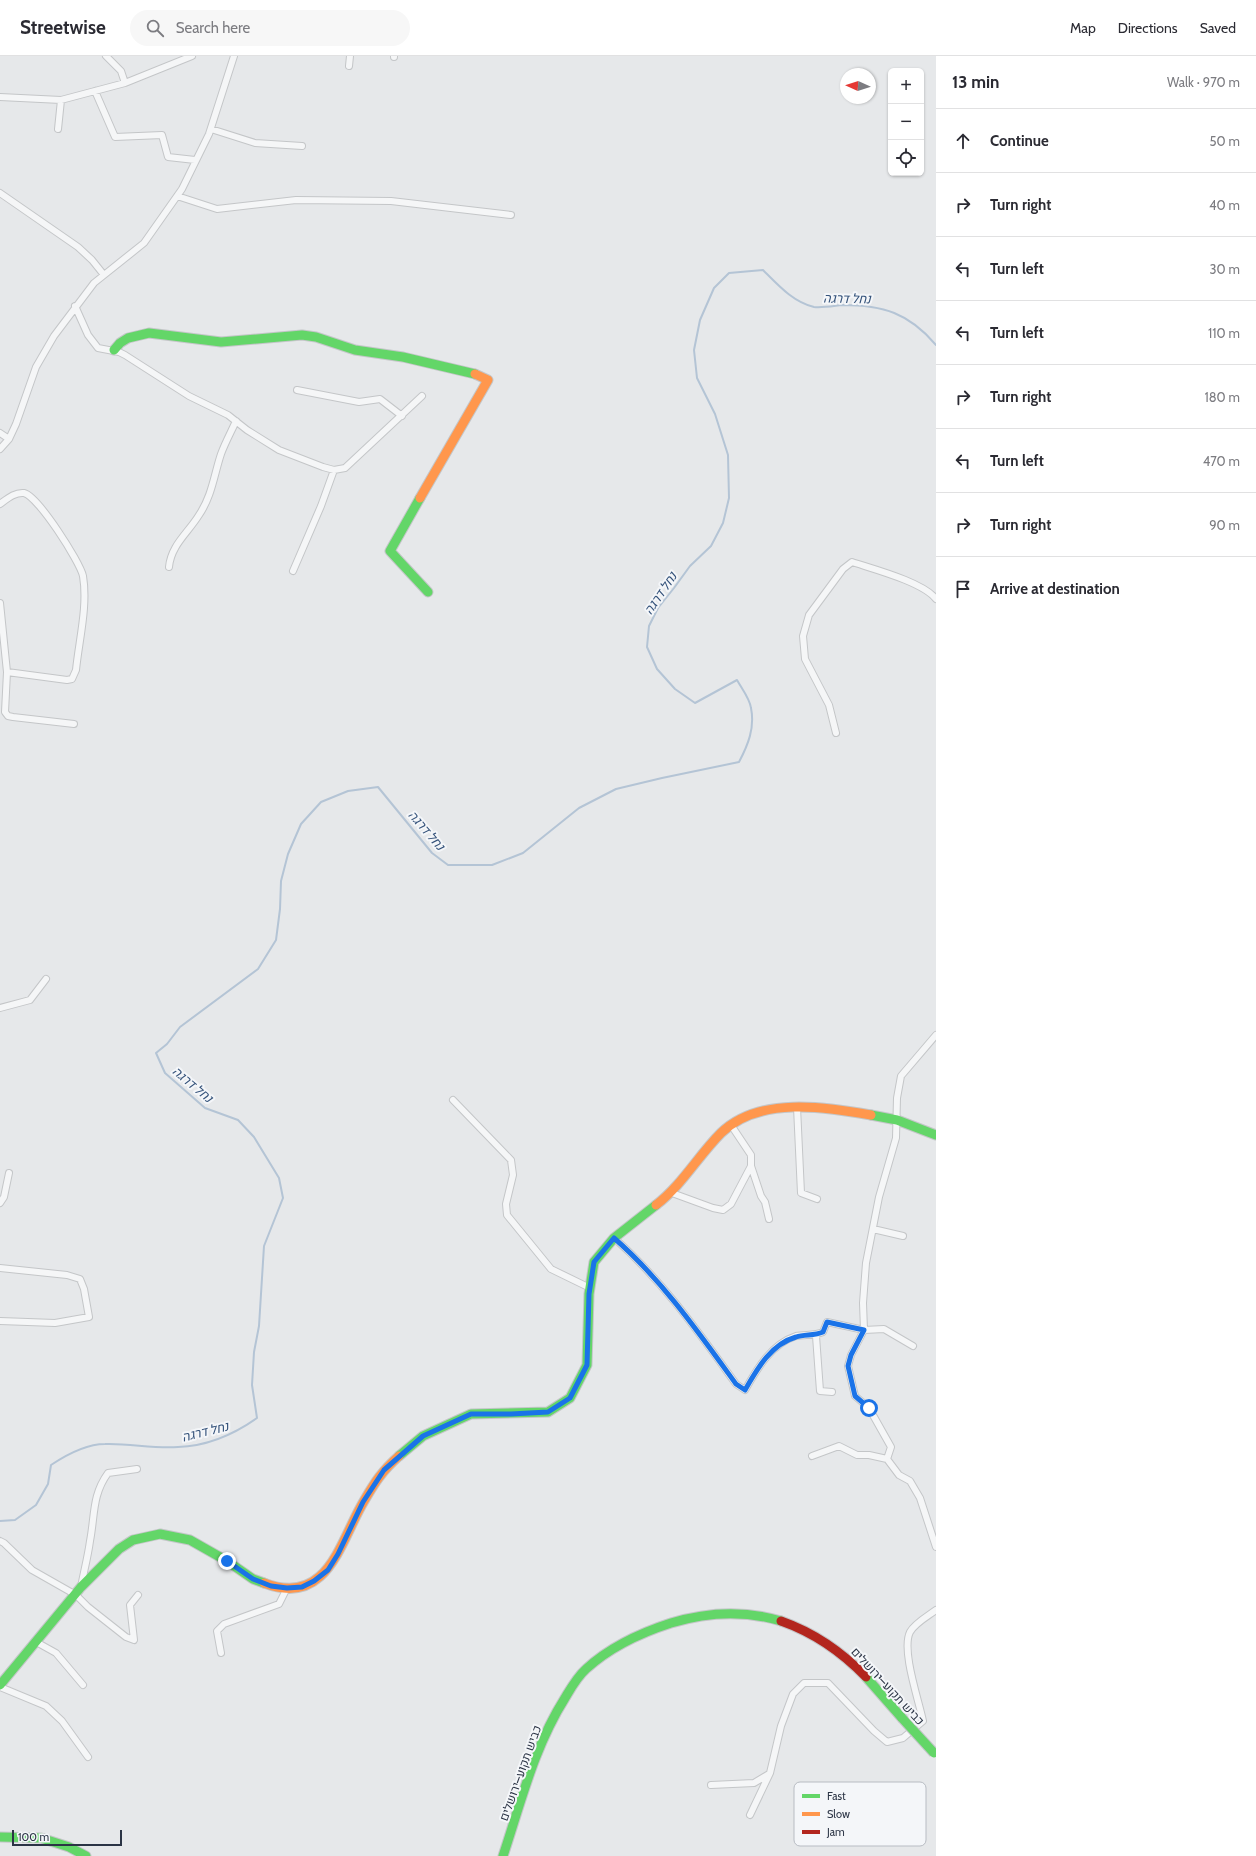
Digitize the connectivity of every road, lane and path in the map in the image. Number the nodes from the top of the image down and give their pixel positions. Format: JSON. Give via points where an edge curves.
{"nodes":[{"id":1,"x":106,"y":56,"type":"edge"},
{"id":2,"x":192,"y":56,"type":"edge"},
{"id":3,"x":234,"y":56,"type":"edge"},
{"id":4,"x":350,"y":56,"type":"edge"},
{"id":5,"x":349,"y":66,"type":"dead end"},
{"id":6,"x":125,"y":83,"type":"junction"},
{"id":7,"x":95,"y":91,"type":"junction"},
{"id":8,"x":0,"y":97,"type":"edge"},
{"id":9,"x":61,"y":100,"type":"junction"},
{"id":10,"x":58,"y":129,"type":"dead end"},
{"id":11,"x":211,"y":129,"type":"junction"},
{"id":12,"x":302,"y":146,"type":"dead end"},
{"id":13,"x":195,"y":160,"type":"junction"},
{"id":14,"x":0,"y":193,"type":"edge"},
{"id":15,"x":177,"y":196,"type":"junction"},
{"id":16,"x":511,"y":215,"type":"dead end"},
{"id":17,"x":104,"y":275,"type":"junction"},
{"id":18,"x":75,"y":306,"type":"junction"},
{"id":19,"x":114,"y":350,"type":"junction"},
{"id":20,"x":297,"y":390,"type":"dead end"},
{"id":21,"x":422,"y":396,"type":"dead end"},
{"id":22,"x":402,"y":416,"type":"junction"},
{"id":23,"x":236,"y":421,"type":"junction"},
{"id":24,"x":0,"y":433,"type":"edge"},
{"id":25,"x":9,"y":439,"type":"junction"},
{"id":26,"x":0,"y":449,"type":"edge"},
{"id":27,"x":334,"y":470,"type":"junction"},
{"id":28,"x":0,"y":504,"type":"edge"},
{"id":29,"x":169,"y":567,"type":"dead end"},
{"id":30,"x":293,"y":571,"type":"dead end"},
{"id":31,"x":428,"y":592,"type":"dead end"},
{"id":32,"x":936,"y":599,"type":"edge"},
{"id":33,"x":0,"y":603,"type":"edge"},
{"id":34,"x":7,"y":672,"type":"junction"},
{"id":35,"x":74,"y":724,"type":"dead end"},
{"id":36,"x":836,"y":733,"type":"dead end"},
{"id":37,"x":46,"y":979,"type":"dead end"},
{"id":38,"x":0,"y":1008,"type":"edge"},
{"id":39,"x":936,"y":1035,"type":"edge"},
{"id":40,"x":453,"y":1100,"type":"dead end"},
{"id":41,"x":796,"y":1107,"type":"junction"},
{"id":42,"x":897,"y":1120,"type":"junction"},
{"id":43,"x":731,"y":1125,"type":"junction"},
{"id":44,"x":936,"y":1135,"type":"edge"},
{"id":45,"x":751,"y":1166,"type":"junction"},
{"id":46,"x":9,"y":1173,"type":"dead end"},
{"id":47,"x":672,"y":1193,"type":"junction"},
{"id":48,"x":816,"y":1199,"type":"dead end"},
{"id":49,"x":0,"y":1203,"type":"edge"},
{"id":50,"x":769,"y":1219,"type":"dead end"},
{"id":51,"x":873,"y":1229,"type":"junction"},
{"id":52,"x":903,"y":1236,"type":"dead end"},
{"id":53,"x":614,"y":1238,"type":"junction"},
{"id":54,"x":0,"y":1268,"type":"edge"},
{"id":55,"x":590,"y":1288,"type":"junction"},
{"id":56,"x":0,"y":1321,"type":"edge"},
{"id":57,"x":864,"y":1330,"type":"junction"},
{"id":58,"x":816,"y":1336,"type":"junction"},
{"id":59,"x":913,"y":1346,"type":"dead end"},
{"id":60,"x":832,"y":1392,"type":"dead end"},
{"id":61,"x":812,"y":1456,"type":"dead end"},
{"id":62,"x":887,"y":1459,"type":"junction"},
{"id":63,"x":137,"y":1469,"type":"dead end"},
{"id":64,"x":0,"y":1535,"type":"edge"},
{"id":65,"x":2,"y":1542,"type":"edge"},
{"id":66,"x":936,"y":1547,"type":"edge"},
{"id":67,"x":81,"y":1586,"type":"junction"},
{"id":68,"x":287,"y":1588,"type":"junction"},
{"id":69,"x":76,"y":1595,"type":"junction"},
{"id":70,"x":138,"y":1595,"type":"dead end"},
{"id":71,"x":936,"y":1610,"type":"edge"},
{"id":72,"x":38,"y":1643,"type":"junction"},
{"id":73,"x":221,"y":1653,"type":"dead end"},
{"id":74,"x":83,"y":1685,"type":"dead end"},
{"id":75,"x":0,"y":1686,"type":"edge"},
{"id":76,"x":935,"y":1754,"type":"edge"},
{"id":77,"x":88,"y":1757,"type":"dead end"},
{"id":78,"x":770,"y":1773,"type":"junction"},
{"id":79,"x":711,"y":1785,"type":"dead end"},
{"id":80,"x":750,"y":1815,"type":"dead end"},
{"id":81,"x":0,"y":1836,"type":"edge"},
{"id":82,"x":86,"y":1856,"type":"edge"},
{"id":83,"x":503,"y":1856,"type":"edge"}],
"edges":[{"from":1,"to":6,"type":"street","via":[[121,71]]},
{"from":2,"to":6,"type":"street"},
{"from":3,"to":11,"type":"street"},
{"from":4,"to":5,"type":"street"},
{"from":6,"to":7,"type":"street"},
{"from":7,"to":9,"type":"street"},
{"from":7,"to":13,"type":"street","via":[[115,137],[162,135],[168,157]]},
{"from":8,"to":9,"type":"street"},
{"from":9,"to":10,"type":"street"},
{"from":11,"to":12,"type":"street","via":[[255,143]]},
{"from":11,"to":13,"type":"street"},
{"from":13,"to":15,"type":"street"},
{"from":14,"to":17,"type":"street","via":[[78,248]]},
{"from":15,"to":16,"type":"street","via":[[217,210],[296,200],[391,201]]},
{"from":15,"to":17,"type":"street","via":[[144,243]]},
{"from":17,"to":18,"type":"street"},
{"from":18,"to":19,"type":"street","via":[[92,342],[103,350]]},
{"from":18,"to":25,"type":"street","via":[[43,352]]},
{"from":19,"to":23,"type":"street","via":[[189,396],[220,410]]},
{"from":19,"to":31,"type":"street","via":[[128,338],[149,332],[221,342],[288,334],[302,335],[355,350],[403,357],[471,372],[488,380],[390,551]]},
{"from":20,"to":22,"type":"street","via":[[359,402],[380,399]]},
{"from":21,"to":22,"type":"street"},
{"from":22,"to":27,"type":"street","via":[[345,468]]},
{"from":23,"to":27,"type":"street","via":[[278,450]]},
{"from":23,"to":29,"type":"street","via":[[221,453],[215,481],[205,505],[175,545]]},
{"from":24,"to":25,"type":"street"},
{"from":25,"to":26,"type":"street"},
{"from":27,"to":30,"type":"street"},
{"from":28,"to":34,"type":"street","via":[[18,493],[25,493],[36,500],[79,564],[84,586],[76,670],[72,679]]},
{"from":32,"to":36,"type":"street","via":[[930,592],[918,586],[852,562],[843,569],[809,615],[803,636],[805,659],[829,705]]},
{"from":33,"to":34,"type":"street"},
{"from":34,"to":35,"type":"street","via":[[5,712],[8,716]]},
{"from":37,"to":38,"type":"street","via":[[30,1000]]},
{"from":39,"to":42,"type":"street","via":[[901,1076]]},
{"from":40,"to":55,"type":"street","via":[[511,1160],[513,1175],[506,1204],[507,1215],[551,1269]]},
{"from":41,"to":42,"type":"street","via":[[845,1111]]},
{"from":41,"to":43,"type":"street","via":[[752,1114]]},
{"from":41,"to":48,"type":"street","via":[[801,1193]]},
{"from":42,"to":44,"type":"street"},
{"from":42,"to":51,"type":"street","via":[[896,1138]]},
{"from":43,"to":45,"type":"street","via":[[751,1155]]},
{"from":43,"to":47,"type":"street","via":[[721,1133]]},
{"from":45,"to":47,"type":"street","via":[[732,1204],[723,1210]]},
{"from":45,"to":50,"type":"street"},
{"from":46,"to":49,"type":"street","via":[[4,1197]]},
{"from":47,"to":53,"type":"street"},
{"from":51,"to":52,"type":"street"},
{"from":51,"to":57,"type":"street","via":[[866,1263]]},
{"from":53,"to":55,"type":"street","via":[[594,1262]]},
{"from":53,"to":58,"type":"street","via":[[675,1302],[736,1384],[745,1390],[761,1363],[786,1340],[802,1335]]},
{"from":54,"to":56,"type":"street","via":[[80,1279],[89,1317],[55,1323]]},
{"from":55,"to":68,"type":"street","via":[[587,1365],[570,1398],[548,1412],[471,1414],[423,1436],[384,1470],[363,1502],[328,1570],[302,1587]]},
{"from":57,"to":58,"type":"street","via":[[827,1322],[823,1332]]},
{"from":57,"to":59,"type":"street","via":[[884,1329]]},
{"from":57,"to":62,"type":"street","via":[[848,1366],[855,1396],[869,1408],[891,1447]]},
{"from":58,"to":60,"type":"street","via":[[820,1391]]},
{"from":61,"to":62,"type":"street","via":[[839,1446],[857,1455]]},
{"from":62,"to":66,"type":"street","via":[[899,1476],[910,1481],[920,1498]]},
{"from":63,"to":67,"type":"street","via":[[108,1473],[99,1484]]},
{"from":64,"to":65,"type":"street"},
{"from":65,"to":69,"type":"street","via":[[32,1570]]},
{"from":67,"to":68,"type":"street","via":[[119,1549],[133,1540],[160,1534],[190,1540],[253,1579],[271,1586]]},
{"from":67,"to":69,"type":"street"},
{"from":68,"to":73,"type":"street","via":[[279,1604],[224,1624],[217,1631]]},
{"from":69,"to":70,"type":"street","via":[[126,1637],[134,1640],[130,1605]]},
{"from":69,"to":72,"type":"street"},
{"from":71,"to":78,"type":"street","via":[[909,1633],[908,1654],[923,1721],[903,1738],[887,1742],[828,1683],[804,1683],[793,1694],[783,1719]]},
{"from":72,"to":74,"type":"street","via":[[56,1653]]},
{"from":72,"to":75,"type":"street"},
{"from":75,"to":77,"type":"street","via":[[46,1706],[62,1721]]},
{"from":76,"to":83,"type":"street","name":"כביש תקוע–ירושלים","bridge":true,"via":[[850,1659],[814,1635],[778,1620],[742,1613],[708,1615],[677,1621],[639,1635],[612,1649],[585,1670],[561,1704],[546,1733]]},
{"from":78,"to":79,"type":"street","via":[[754,1783]]},
{"from":78,"to":80,"type":"street"},
{"from":81,"to":82,"type":"street","via":[[41,1838],[69,1847]]}]}
